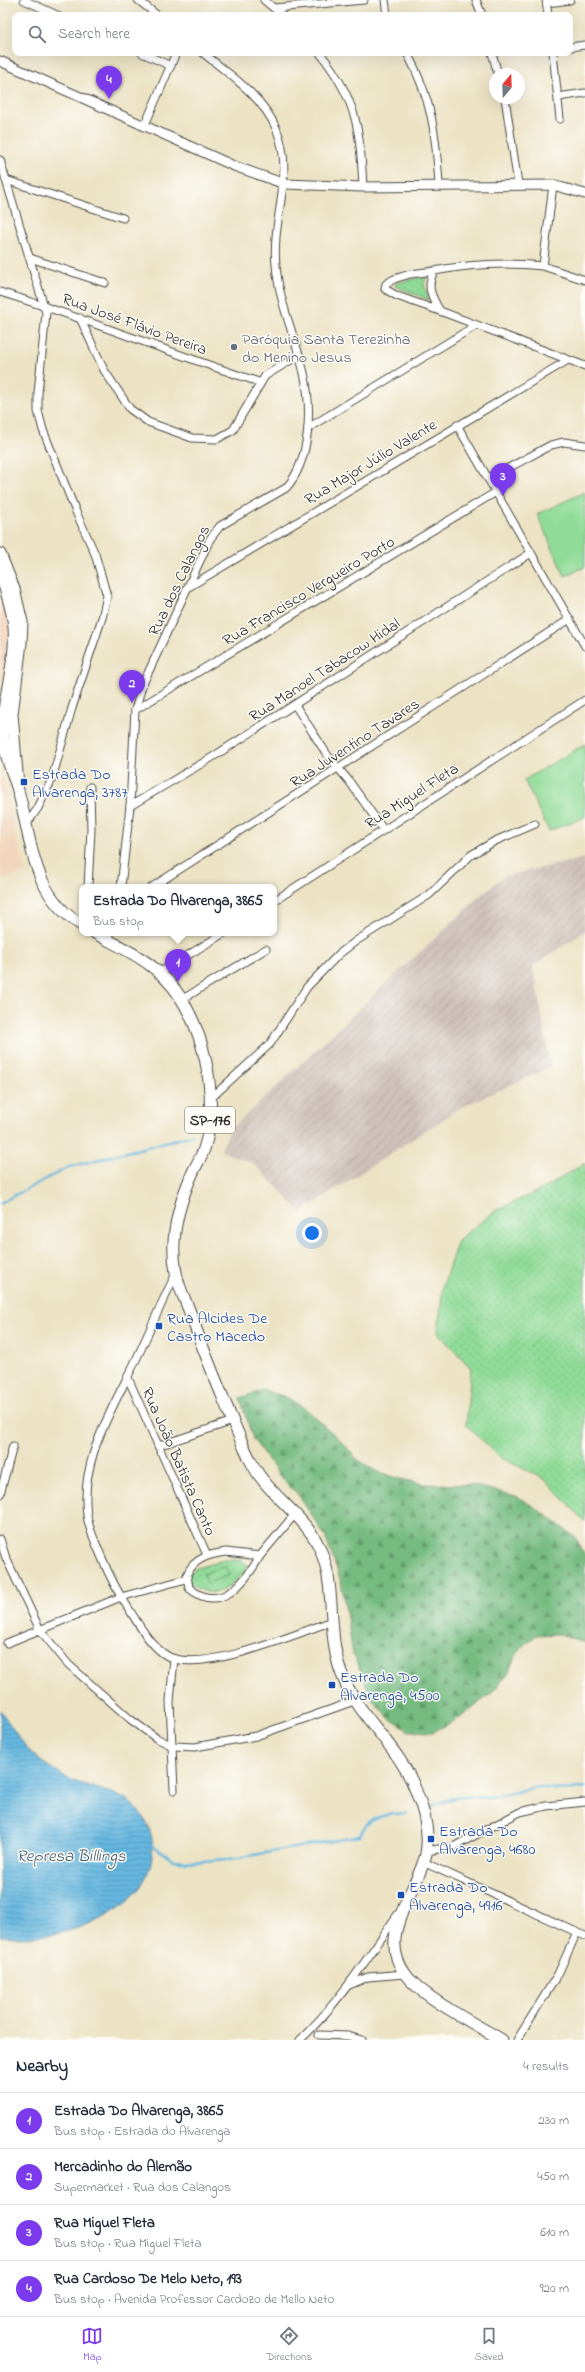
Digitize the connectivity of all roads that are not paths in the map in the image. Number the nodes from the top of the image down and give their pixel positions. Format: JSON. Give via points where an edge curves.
{"nodes":[{"id":1,"x":24,"y":0,"type":"edge"},
{"id":2,"x":138,"y":0,"type":"edge"},
{"id":3,"x":264,"y":0,"type":"edge"},
{"id":4,"x":364,"y":0,"type":"edge"},
{"id":5,"x":385,"y":0,"type":"edge"},
{"id":6,"x":476,"y":0,"type":"edge"},
{"id":7,"x":570,"y":0,"type":"edge"},
{"id":8,"x":546,"y":2,"type":"edge"},
{"id":9,"x":274,"y":8,"type":"junction"},
{"id":10,"x":50,"y":12,"type":"edge"},
{"id":11,"x":153,"y":12,"type":"edge"},
{"id":12,"x":279,"y":12,"type":"edge"},
{"id":13,"x":387,"y":12,"type":"edge"},
{"id":14,"x":481,"y":12,"type":"edge"},
{"id":15,"x":548,"y":12,"type":"edge"},
{"id":16,"x":585,"y":45,"type":"edge"},
{"id":17,"x":573,"y":47,"type":"edge"},
{"id":18,"x":149,"y":56,"type":"edge"},
{"id":19,"x":175,"y":56,"type":"edge"},
{"id":20,"x":207,"y":56,"type":"edge"},
{"id":21,"x":322,"y":56,"type":"edge"},
{"id":22,"x":408,"y":56,"type":"edge"},
{"id":23,"x":493,"y":56,"type":"edge"},
{"id":24,"x":552,"y":56,"type":"edge"},
{"id":25,"x":0,"y":61,"type":"edge"},
{"id":26,"x":171,"y":66,"type":"junction"},
{"id":27,"x":496,"y":68,"type":"edge"},
{"id":28,"x":585,"y":94,"type":"edge"},
{"id":29,"x":558,"y":97,"type":"junction"},
{"id":30,"x":506,"y":104,"type":"edge"},
{"id":31,"x":560,"y":119,"type":"dead end"},
{"id":32,"x":144,"y":127,"type":"junction"},
{"id":33,"x":0,"y":160,"type":"edge"},
{"id":34,"x":6,"y":180,"type":"junction"},
{"id":35,"x":285,"y":184,"type":"junction"},
{"id":36,"x":518,"y":184,"type":"junction"},
{"id":37,"x":439,"y":185,"type":"junction"},
{"id":38,"x":554,"y":185,"type":"junction"},
{"id":39,"x":363,"y":187,"type":"junction"},
{"id":40,"x":585,"y":194,"type":"edge"},
{"id":41,"x":122,"y":218,"type":"dead end"},
{"id":42,"x":30,"y":258,"type":"junction"},
{"id":43,"x":543,"y":266,"type":"junction"},
{"id":44,"x":434,"y":271,"type":"junction"},
{"id":45,"x":585,"y":280,"type":"edge"},
{"id":46,"x":105,"y":283,"type":"dead end"},
{"id":47,"x":0,"y":292,"type":"edge"},
{"id":48,"x":45,"y":305,"type":"junction"},
{"id":49,"x":440,"y":310,"type":"junction"},
{"id":50,"x":80,"y":318,"type":"junction"},
{"id":51,"x":475,"y":326,"type":"junction"},
{"id":52,"x":299,"y":355,"type":"junction"},
{"id":53,"x":568,"y":360,"type":"junction"},
{"id":54,"x":585,"y":366,"type":"edge"},
{"id":55,"x":259,"y":382,"type":"junction"},
{"id":56,"x":457,"y":425,"type":"junction"},
{"id":57,"x":308,"y":428,"type":"junction"},
{"id":58,"x":585,"y":445,"type":"edge"},
{"id":59,"x":488,"y":479,"type":"junction"},
{"id":60,"x":496,"y":492,"type":"junction"},
{"id":61,"x":531,"y":553,"type":"junction"},
{"id":62,"x":0,"y":554,"type":"edge"},
{"id":63,"x":0,"y":572,"type":"edge"},
{"id":64,"x":187,"y":588,"type":"junction"},
{"id":65,"x":570,"y":619,"type":"junction"},
{"id":66,"x":584,"y":643,"type":"edge"},
{"id":67,"x":585,"y":700,"type":"edge"},
{"id":68,"x":295,"y":705,"type":"junction"},
{"id":69,"x":135,"y":710,"type":"junction"},
{"id":70,"x":338,"y":768,"type":"junction"},
{"id":71,"x":90,"y":787,"type":"dead end"},
{"id":72,"x":18,"y":792,"type":"junction"},
{"id":73,"x":130,"y":806,"type":"junction"},
{"id":74,"x":535,"y":824,"type":"dead end"},
{"id":75,"x":26,"y":825,"type":"junction"},
{"id":76,"x":383,"y":829,"type":"junction"},
{"id":77,"x":88,"y":884,"type":"edge"},
{"id":78,"x":121,"y":884,"type":"edge"},
{"id":79,"x":157,"y":884,"type":"edge"},
{"id":80,"x":277,"y":899,"type":"edge"},
{"id":81,"x":79,"y":924,"type":"edge"},
{"id":82,"x":219,"y":936,"type":"edge"},
{"id":83,"x":113,"y":938,"type":"edge"},
{"id":84,"x":266,"y":949,"type":"dead end"},
{"id":85,"x":159,"y":973,"type":"junction"},
{"id":86,"x":181,"y":1000,"type":"junction"},
{"id":87,"x":210,"y":1099,"type":"junction"},
{"id":88,"x":176,"y":1274,"type":"junction"},
{"id":89,"x":128,"y":1378,"type":"junction"},
{"id":90,"x":233,"y":1421,"type":"junction"},
{"id":91,"x":13,"y":1446,"type":"dead end"},
{"id":92,"x":158,"y":1446,"type":"junction"},
{"id":93,"x":0,"y":1494,"type":"edge"},
{"id":94,"x":295,"y":1514,"type":"junction"},
{"id":95,"x":0,"y":1539,"type":"edge"},
{"id":96,"x":206,"y":1556,"type":"junction"},
{"id":97,"x":260,"y":1556,"type":"junction"},
{"id":98,"x":186,"y":1579,"type":"junction"},
{"id":99,"x":121,"y":1597,"type":"junction"},
{"id":100,"x":333,"y":1621,"type":"junction"},
{"id":101,"x":40,"y":1630,"type":"junction"},
{"id":102,"x":7,"y":1643,"type":"dead end"},
{"id":103,"x":174,"y":1659,"type":"junction"},
{"id":104,"x":357,"y":1700,"type":"junction"},
{"id":105,"x":172,"y":1746,"type":"junction"},
{"id":106,"x":174,"y":1790,"type":"dead end"},
{"id":107,"x":585,"y":1802,"type":"edge"},
{"id":108,"x":425,"y":1857,"type":"junction"},
{"id":109,"x":403,"y":1907,"type":"junction"},
{"id":110,"x":576,"y":1932,"type":"junction"},
{"id":111,"x":585,"y":1936,"type":"edge"},
{"id":112,"x":404,"y":1974,"type":"junction"},
{"id":113,"x":347,"y":1986,"type":"junction"},
{"id":114,"x":316,"y":2025,"type":"junction"},
{"id":115,"x":319,"y":2037,"type":"edge"},
{"id":116,"x":300,"y":2040,"type":"edge"},
{"id":117,"x":362,"y":2040,"type":"edge"},
{"id":118,"x":502,"y":2040,"type":"edge"},
{"id":119,"x":517,"y":2040,"type":"edge"}],
"edges":[{"from":1,"to":10,"type":"street"},
{"from":2,"to":11,"type":"street"},
{"from":3,"to":9,"type":"street"},
{"from":4,"to":9,"type":"street"},
{"from":5,"to":13,"type":"street"},
{"from":6,"to":14,"type":"street"},
{"from":7,"to":8,"type":"street"},
{"from":8,"to":15,"type":"street"},
{"from":9,"to":12,"type":"street"},
{"from":16,"to":17,"type":"street"},
{"from":18,"to":26,"type":"street"},
{"from":19,"to":26,"type":"street"},
{"from":20,"to":35,"type":"street","name":"Rua dos Calangos","via":[[239,82],[267,112],[283,147]]},
{"from":21,"to":39,"type":"street","via":[[342,85],[352,107],[360,134]]},
{"from":22,"to":37,"type":"street","via":[[430,106]]},
{"from":23,"to":27,"type":"street"},
{"from":24,"to":29,"type":"street"},
{"from":25,"to":32,"type":"main road"},
{"from":26,"to":32,"type":"street"},
{"from":28,"to":29,"type":"street"},
{"from":29,"to":31,"type":"street"},
{"from":30,"to":36,"type":"street"},
{"from":32,"to":35,"type":"main road","via":[[249,172]]},
{"from":33,"to":34,"type":"street"},
{"from":34,"to":41,"type":"street"},
{"from":34,"to":42,"type":"street"},
{"from":35,"to":39,"type":"main road"},
{"from":35,"to":52,"type":"street","name":"Rua dos Calangos","via":[[275,239],[276,264],[280,294]]},
{"from":36,"to":37,"type":"main road"},
{"from":36,"to":38,"type":"main road"},
{"from":37,"to":39,"type":"main road"},
{"from":38,"to":40,"type":"main road"},
{"from":38,"to":43,"type":"street"},
{"from":42,"to":46,"type":"street"},
{"from":42,"to":48,"type":"street"},
{"from":43,"to":44,"type":"street","via":[[468,266]]},
{"from":43,"to":45,"type":"street"},
{"from":44,"to":49,"type":"street","via":[[429,280],[429,288]]},
{"from":44,"to":49,"type":"street","via":[[394,279],[386,284],[385,289],[397,296]]},
{"from":47,"to":48,"type":"street","name":"Rua José Flávio Pereira"},
{"from":48,"to":50,"type":"street","name":"Rua José Flávio Pereira"},
{"from":48,"to":75,"type":"street","via":[[46,323],[38,411],[50,450],[95,554],[107,596],[52,778],[38,808]]},
{"from":49,"to":51,"type":"street"},
{"from":50,"to":55,"type":"street","name":"Rua José Flávio Pereira"},
{"from":50,"to":55,"type":"street","via":[[104,370],[130,409],[148,422],[192,438],[217,439],[233,430]]},
{"from":51,"to":53,"type":"street"},
{"from":51,"to":57,"type":"street"},
{"from":52,"to":55,"type":"street","via":[[274,369]]},
{"from":52,"to":57,"type":"street","name":"Rua dos Calangos","via":[[304,374]]},
{"from":53,"to":54,"type":"street"},
{"from":53,"to":56,"type":"street","name":"Rua Major Júlio Valente"},
{"from":56,"to":59,"type":"street"},
{"from":56,"to":64,"type":"street","name":"Rua Major Júlio Valente"},
{"from":57,"to":64,"type":"street","name":"Rua dos Calangos","via":[[304,458],[294,479],[286,488],[220,526],[210,539]]},
{"from":58,"to":59,"type":"street","via":[[564,442],[551,445]]},
{"from":59,"to":60,"type":"street"},
{"from":60,"to":61,"type":"street"},
{"from":60,"to":69,"type":"street","name":"Rua Francisco Vergueiro Porto"},
{"from":61,"to":65,"type":"street"},
{"from":61,"to":68,"type":"street","name":"Rua Manoel Tabacow Hidal"},
{"from":62,"to":72,"type":"main road","via":[[18,602],[22,622],[22,644],[12,714]]},
{"from":63,"to":72,"type":"main road","via":[[14,627],[3,737],[9,769]]},
{"from":64,"to":69,"type":"street","name":"Rua dos Calangos","via":[[142,686]]},
{"from":65,"to":66,"type":"street"},
{"from":65,"to":70,"type":"street","name":"Rua Juventino Tavares"},
{"from":67,"to":76,"type":"street","name":"Rua Miguel Fleta"},
{"from":68,"to":70,"type":"street"},
{"from":68,"to":73,"type":"street","name":"Rua Manoel Tabacow Hidal"},
{"from":69,"to":73,"type":"street","name":"Rua dos Calangos"},
{"from":70,"to":76,"type":"street"},
{"from":70,"to":79,"type":"street","name":"Rua Juventino Tavares"},
{"from":71,"to":77,"type":"street"},
{"from":72,"to":75,"type":"main road"},
{"from":73,"to":78,"type":"street","name":"Rua dos Calangos"},
{"from":74,"to":87,"type":"street","via":[[495,841],[471,855],[429,895],[345,950],[307,987],[273,1040]]},
{"from":75,"to":81,"type":"main road","via":[[35,863],[46,891],[67,916]]},
{"from":76,"to":80,"type":"street","name":"Rua Miguel Fleta"},
{"from":82,"to":85,"type":"street"},
{"from":83,"to":85,"type":"main road","number":"SP-176"},
{"from":84,"to":86,"type":"street"},
{"from":85,"to":86,"type":"main road","number":"SP-176","via":[[168,980]]},
{"from":86,"to":87,"type":"main road","number":"SP-176","via":[[199,1035]]},
{"from":87,"to":88,"type":"main road","number":"SP-176","via":[[212,1109],[206,1141],[183,1196],[177,1219],[173,1248]]},
{"from":88,"to":89,"type":"street"},
{"from":88,"to":90,"type":"main road","number":"SP-176","via":[[203,1350]]},
{"from":89,"to":92,"type":"street","name":"Rua João Batista Canto"},
{"from":89,"to":99,"type":"street","via":[[115,1401],[90,1462],[86,1488],[91,1532]]},
{"from":90,"to":92,"type":"street"},
{"from":90,"to":94,"type":"main road","number":"SP-176","via":[[250,1462]]},
{"from":91,"to":93,"type":"street"},
{"from":92,"to":96,"type":"street","name":"Rua João Batista Canto"},
{"from":94,"to":97,"type":"street"},
{"from":94,"to":100,"type":"main road","number":"SP-176","via":[[308,1529],[323,1554],[329,1579]]},
{"from":95,"to":101,"type":"street","via":[[6,1558]]},
{"from":96,"to":97,"type":"street","via":[[226,1552]]},
{"from":96,"to":98,"type":"street","via":[[195,1563]]},
{"from":97,"to":98,"type":"street","via":[[241,1584],[227,1595],[207,1597],[190,1588]]},
{"from":98,"to":99,"type":"street"},
{"from":99,"to":101,"type":"street"},
{"from":99,"to":103,"type":"street","via":[[154,1645]]},
{"from":100,"to":103,"type":"street","via":[[222,1657]]},
{"from":100,"to":104,"type":"main road","number":"SP-176","via":[[337,1655],[343,1677]]},
{"from":101,"to":102,"type":"street"},
{"from":101,"to":105,"type":"street","via":[[68,1664],[99,1693],[156,1738]]},
{"from":103,"to":105,"type":"street","via":[[170,1701]]},
{"from":104,"to":105,"type":"street","via":[[256,1736],[195,1748]]},
{"from":104,"to":108,"type":"main road","number":"SP-176","via":[[408,1771],[426,1823]]},
{"from":105,"to":106,"type":"street"},
{"from":107,"to":108,"type":"street","via":[[520,1812],[453,1847]]},
{"from":108,"to":109,"type":"main road","number":"SP-176"},
{"from":108,"to":110,"type":"street"},
{"from":109,"to":112,"type":"main road","number":"SP-176","via":[[398,1920],[396,1949]]},
{"from":109,"to":113,"type":"street"},
{"from":110,"to":111,"type":"street"},
{"from":110,"to":119,"type":"street","via":[[558,1974]]},
{"from":112,"to":113,"type":"street","via":[[368,1977]]},
{"from":112,"to":118,"type":"main road","number":"SP-176","via":[[419,1988]]},
{"from":113,"to":114,"type":"street"},
{"from":114,"to":115,"type":"street"},
{"from":114,"to":116,"type":"street"},
{"from":115,"to":117,"type":"street","via":[[348,2036]]}]}
